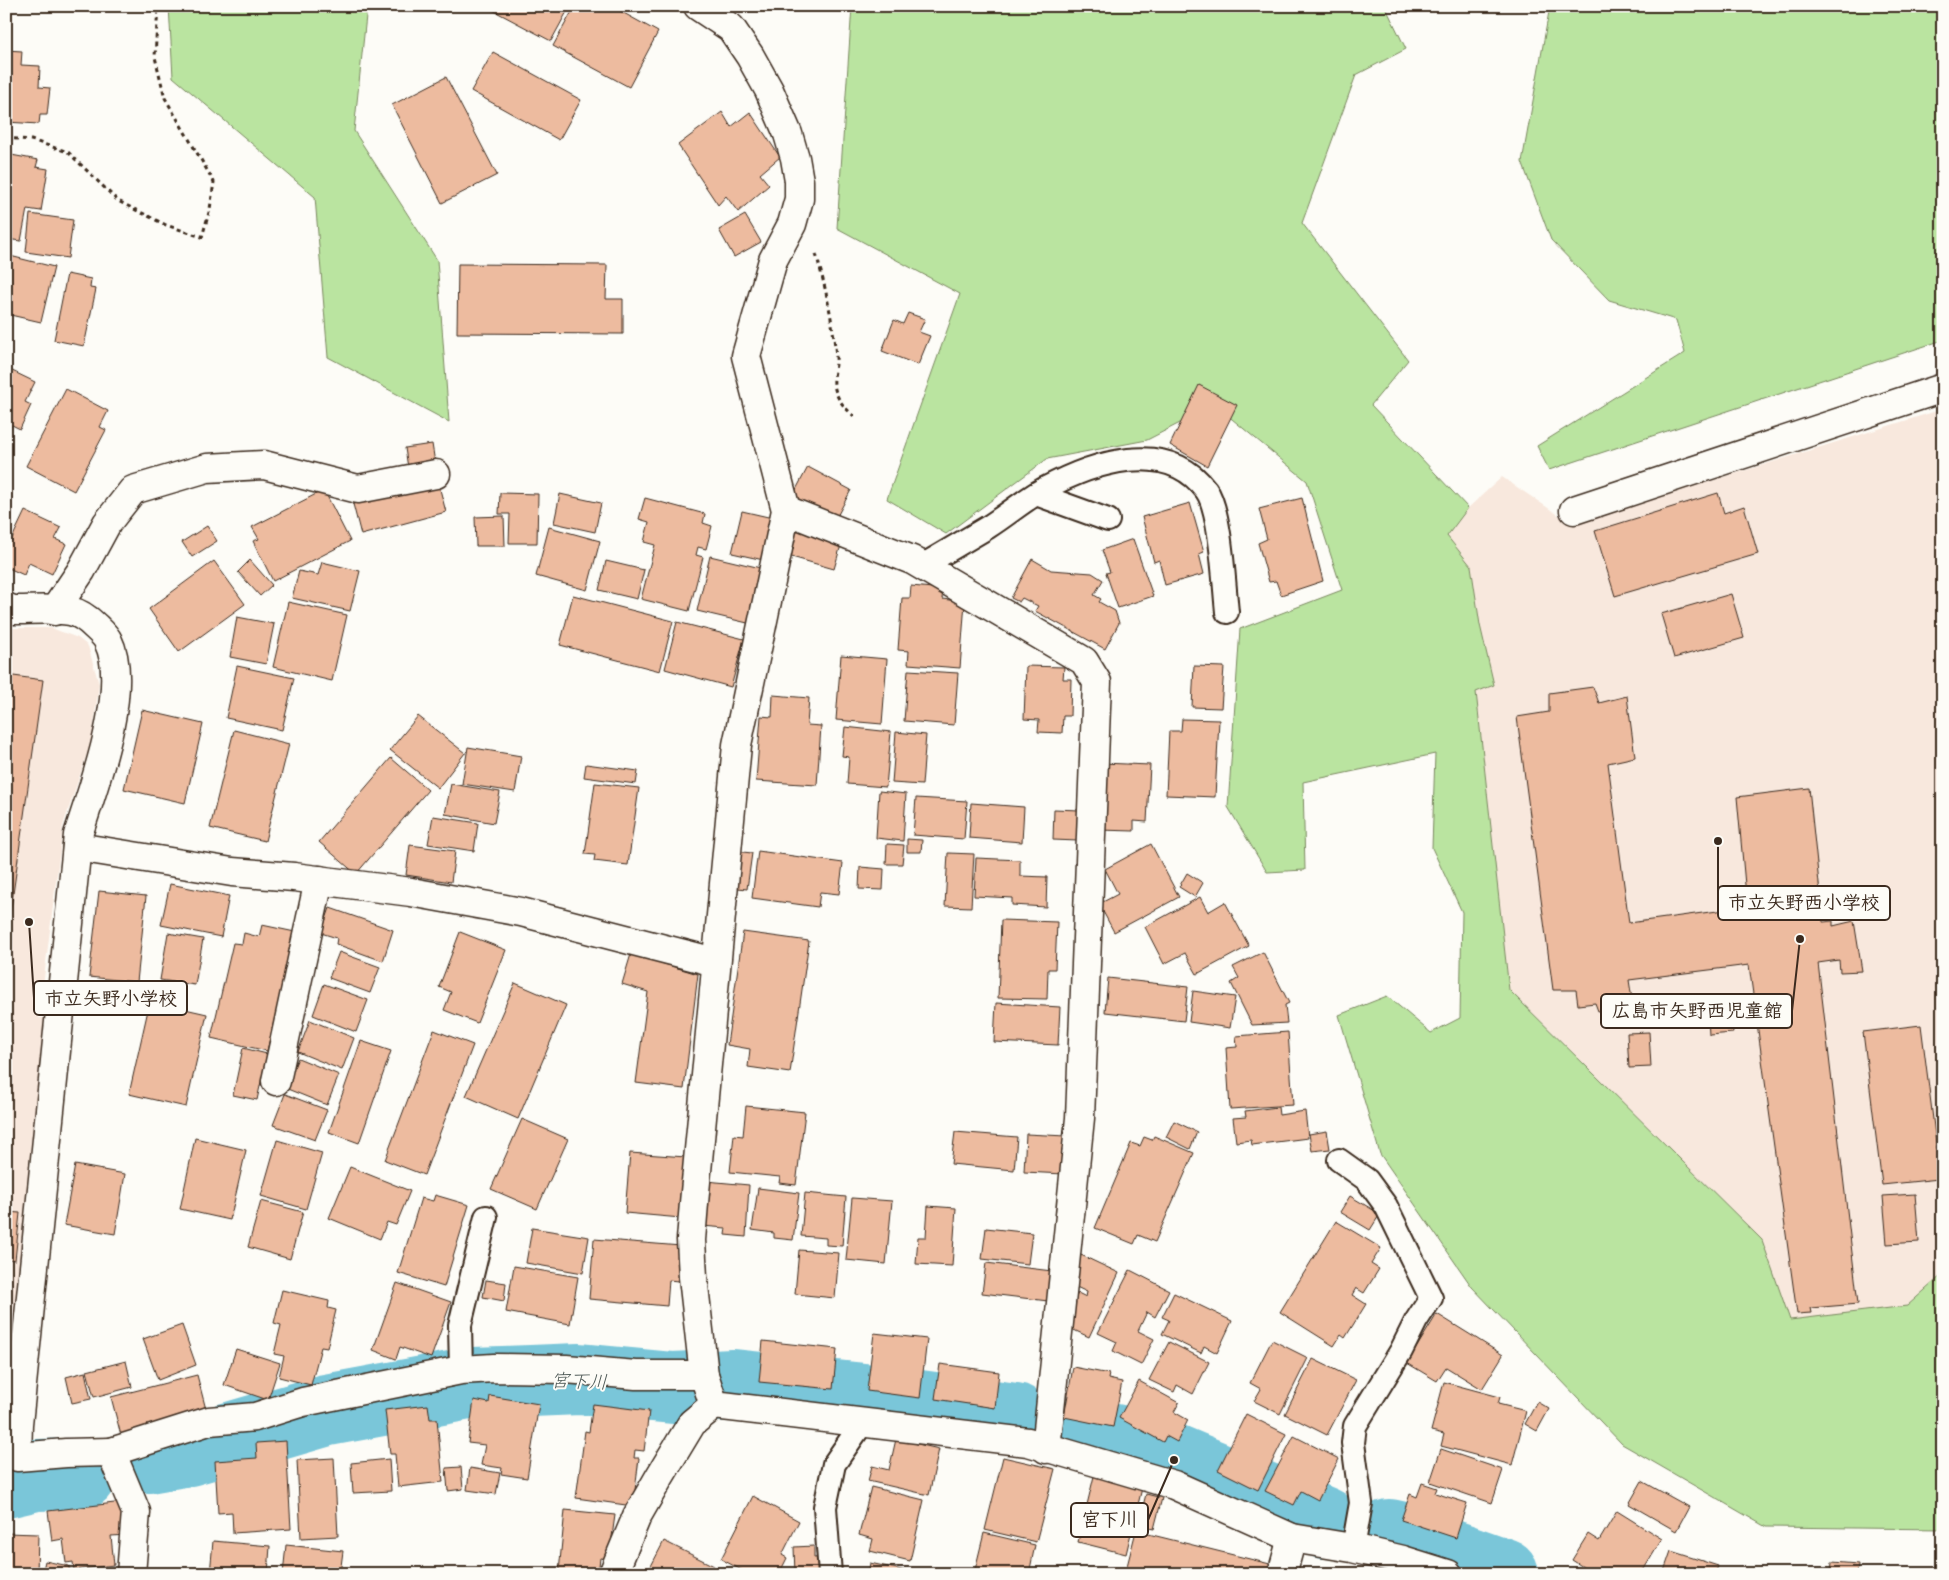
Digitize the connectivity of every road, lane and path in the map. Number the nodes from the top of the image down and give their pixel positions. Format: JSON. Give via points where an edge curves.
{"nodes":[{"id":1,"x":158,"y":6,"type":"edge"},
{"id":2,"x":698,"y":6,"type":"edge"},
{"id":3,"x":6,"y":138,"type":"edge"},
{"id":4,"x":796,"y":213,"type":"junction"},
{"id":5,"x":1943,"y":388,"type":"edge"},
{"id":6,"x":854,"y":416,"type":"dead end"},
{"id":7,"x":436,"y":474,"type":"dead end"},
{"id":8,"x":1036,"y":494,"type":"junction"},
{"id":9,"x":786,"y":510,"type":"junction"},
{"id":10,"x":1574,"y":510,"type":"dead end"},
{"id":11,"x":1108,"y":520,"type":"dead end"},
{"id":12,"x":922,"y":566,"type":"junction"},
{"id":13,"x":6,"y":607,"type":"edge"},
{"id":14,"x":54,"y":611,"type":"junction"},
{"id":15,"x":1227,"y":612,"type":"dead end"},
{"id":16,"x":77,"y":847,"type":"junction"},
{"id":17,"x":319,"y":880,"type":"junction"},
{"id":18,"x":715,"y":962,"type":"junction"},
{"id":19,"x":276,"y":1081,"type":"dead end"},
{"id":20,"x":1339,"y":1160,"type":"dead end"},
{"id":21,"x":486,"y":1216,"type":"dead end"},
{"id":22,"x":461,"y":1370,"type":"junction"},
{"id":23,"x":709,"y":1389,"type":"junction"},
{"id":24,"x":863,"y":1422,"type":"junction"},
{"id":25,"x":1046,"y":1449,"type":"junction"},
{"id":26,"x":111,"y":1452,"type":"junction"},
{"id":27,"x":12,"y":1460,"type":"edge"},
{"id":28,"x":1292,"y":1538,"type":"junction"},
{"id":29,"x":1352,"y":1548,"type":"junction"},
{"id":30,"x":131,"y":1574,"type":"edge"},
{"id":31,"x":613,"y":1574,"type":"edge"},
{"id":32,"x":830,"y":1574,"type":"edge"},
{"id":33,"x":1282,"y":1574,"type":"edge"},
{"id":34,"x":1448,"y":1574,"type":"edge"}],
"edges":[{"from":1,"to":3,"type":"path","via":[[156,57],[165,98],[214,182],[202,237],[166,225],[118,201],[68,152],[31,140]]},
{"from":2,"to":4,"type":"street","via":[[731,28],[769,90],[795,158],[799,181]]},
{"from":4,"to":6,"type":"path","via":[[814,248],[826,288],[836,360],[834,384],[841,405]]},
{"from":4,"to":9,"type":"street","via":[[773,260],[746,356]]},
{"from":5,"to":10,"type":"street"},
{"from":7,"to":14,"type":"street","via":[[358,489],[264,466],[207,468],[133,490],[107,523]]},
{"from":8,"to":11,"type":"lane"},
{"from":8,"to":12,"type":"lane"},
{"from":8,"to":15,"type":"lane","via":[[1092,466],[1128,459],[1159,459],[1186,469],[1207,491],[1217,516]]},
{"from":9,"to":12,"type":"street"},
{"from":9,"to":18,"type":"street","via":[[737,745]]},
{"from":12,"to":25,"type":"street","via":[[1084,661],[1097,682],[1080,1118]]},
{"from":13,"to":14,"type":"street"},
{"from":14,"to":16,"type":"street","via":[[71,611],[87,618],[108,640],[113,656],[112,713],[104,754]]},
{"from":16,"to":17,"type":"street","via":[[232,872]]},
{"from":16,"to":27,"type":"street"},
{"from":17,"to":18,"type":"street","via":[[411,892],[521,912]]},
{"from":17,"to":19,"type":"street"},
{"from":18,"to":23,"type":"street","via":[[691,1240]]},
{"from":20,"to":29,"type":"lane","via":[[1367,1180],[1386,1206],[1431,1298],[1355,1426],[1353,1443],[1361,1503]]},
{"from":21,"to":22,"type":"lane","via":[[460,1325]]},
{"from":22,"to":23,"type":"street","via":[[566,1369],[636,1375]]},
{"from":22,"to":26,"type":"street","via":[[303,1402],[255,1417],[208,1421]]},
{"from":23,"to":24,"type":"street"},
{"from":23,"to":31,"type":"street","via":[[637,1516]]},
{"from":24,"to":25,"type":"street","via":[[1028,1442]]},
{"from":24,"to":32,"type":"lane","via":[[834,1464],[825,1507]]},
{"from":25,"to":28,"type":"street","via":[[1174,1486]]},
{"from":26,"to":27,"type":"street","via":[[66,1453]]},
{"from":26,"to":30,"type":"street","via":[[136,1512]]},
{"from":28,"to":29,"type":"street"},
{"from":28,"to":33,"type":"street"},
{"from":29,"to":34,"type":"street"}]}
